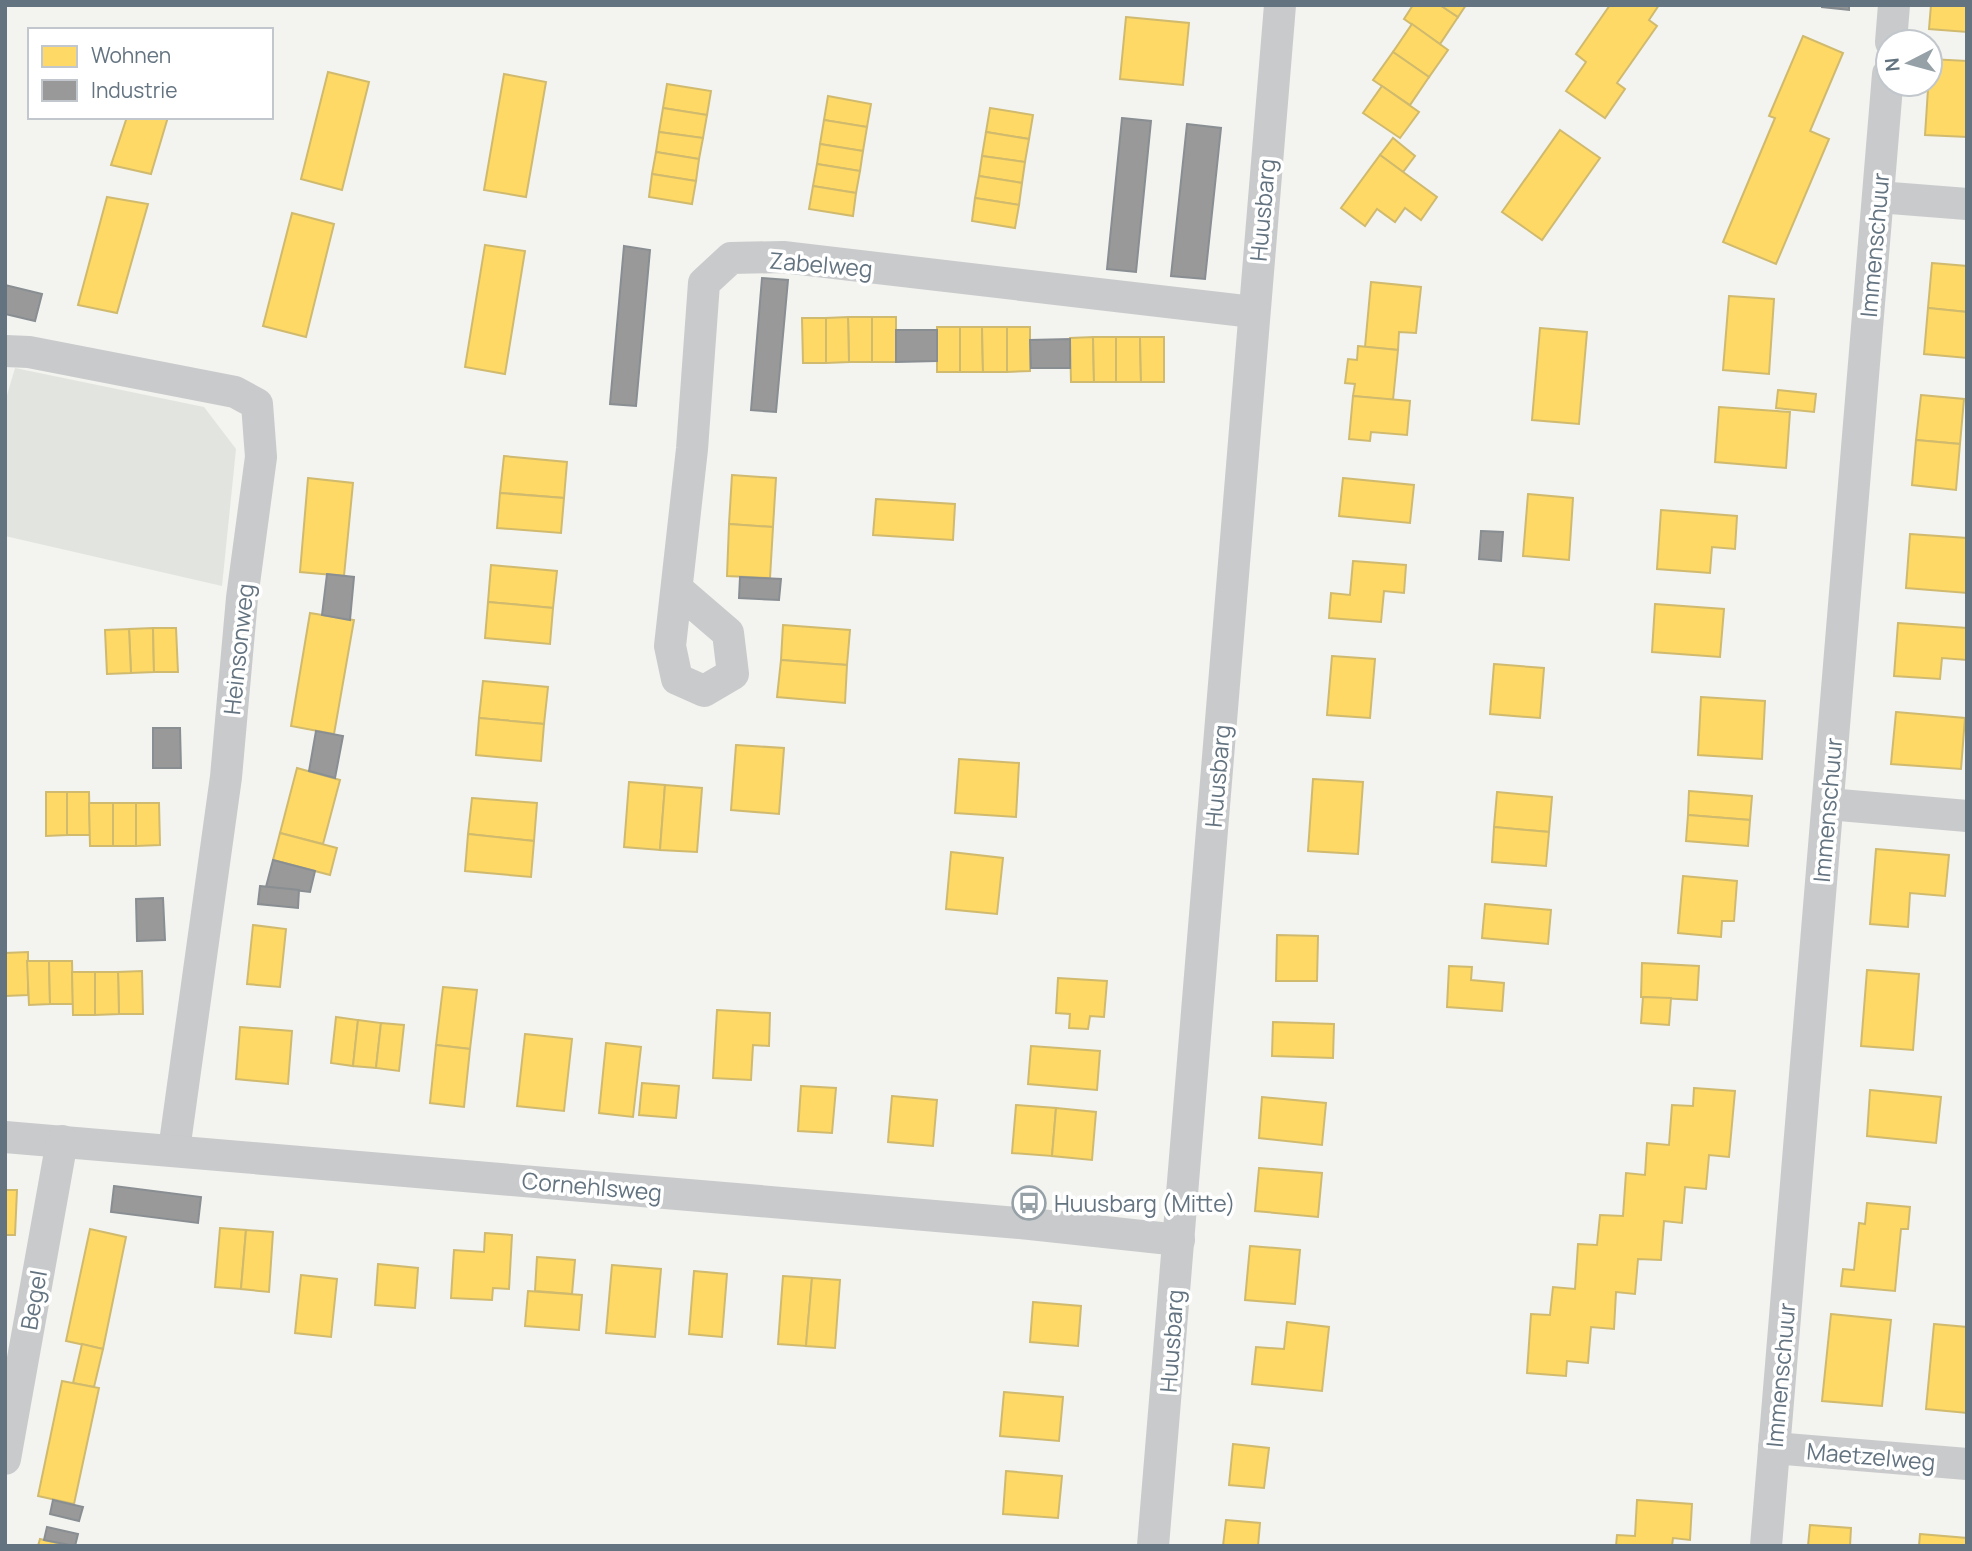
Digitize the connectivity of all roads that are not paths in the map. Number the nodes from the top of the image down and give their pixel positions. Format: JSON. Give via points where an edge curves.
{"nodes":[{"id":1,"x":1280,"y":5,"type":"edge"},
{"id":2,"x":1894,"y":5,"type":"edge"},
{"id":3,"x":1892,"y":28,"type":"edge"},
{"id":4,"x":1886,"y":98,"type":"edge"},
{"id":5,"x":1878,"y":197,"type":"junction"},
{"id":6,"x":1967,"y":204,"type":"edge"},
{"id":7,"x":1253,"y":312,"type":"junction"},
{"id":8,"x":5,"y":351,"type":"edge"},
{"id":9,"x":678,"y":590,"type":"dead end"},
{"id":10,"x":1828,"y":804,"type":"junction"},
{"id":11,"x":1967,"y":816,"type":"edge"},
{"id":12,"x":5,"y":1137,"type":"edge"},
{"id":13,"x":62,"y":1141,"type":"junction"},
{"id":14,"x":174,"y":1150,"type":"junction"},
{"id":15,"x":1179,"y":1240,"type":"junction"},
{"id":16,"x":1774,"y":1448,"type":"junction"},
{"id":17,"x":5,"y":1459,"type":"edge"},
{"id":18,"x":1967,"y":1464,"type":"edge"},
{"id":19,"x":1153,"y":1546,"type":"edge"},
{"id":20,"x":1766,"y":1546,"type":"edge"}],
"edges":[{"from":1,"to":7,"type":"street","name":"Huusbarg"},
{"from":2,"to":3,"type":"street"},
{"from":4,"to":5,"type":"street","name":"Immenschuur"},
{"from":5,"to":6,"type":"street"},
{"from":5,"to":10,"type":"street","name":"Immenschuur"},
{"from":7,"to":9,"type":"street","name":"Zabelweg","via":[[783,257],[731,258],[704,283]]},
{"from":7,"to":15,"type":"street","name":"Huusbarg"},
{"from":8,"to":14,"type":"street","name":"Heinsonweg","via":[[235,393],[257,404],[261,457],[242,598],[226,777]]},
{"from":10,"to":11,"type":"street"},
{"from":10,"to":16,"type":"street","name":"Immenschuur"},
{"from":12,"to":13,"type":"street","name":"Cornehlsweg"},
{"from":13,"to":14,"type":"street","name":"Cornehlsweg"},
{"from":13,"to":17,"type":"street","name":"Begel"},
{"from":14,"to":15,"type":"street","name":"Cornehlsweg"},
{"from":15,"to":19,"type":"street","name":"Huusbarg"},
{"from":16,"to":18,"type":"street","name":"Maetzelweg"},
{"from":16,"to":20,"type":"street","name":"Immenschuur"}]}
